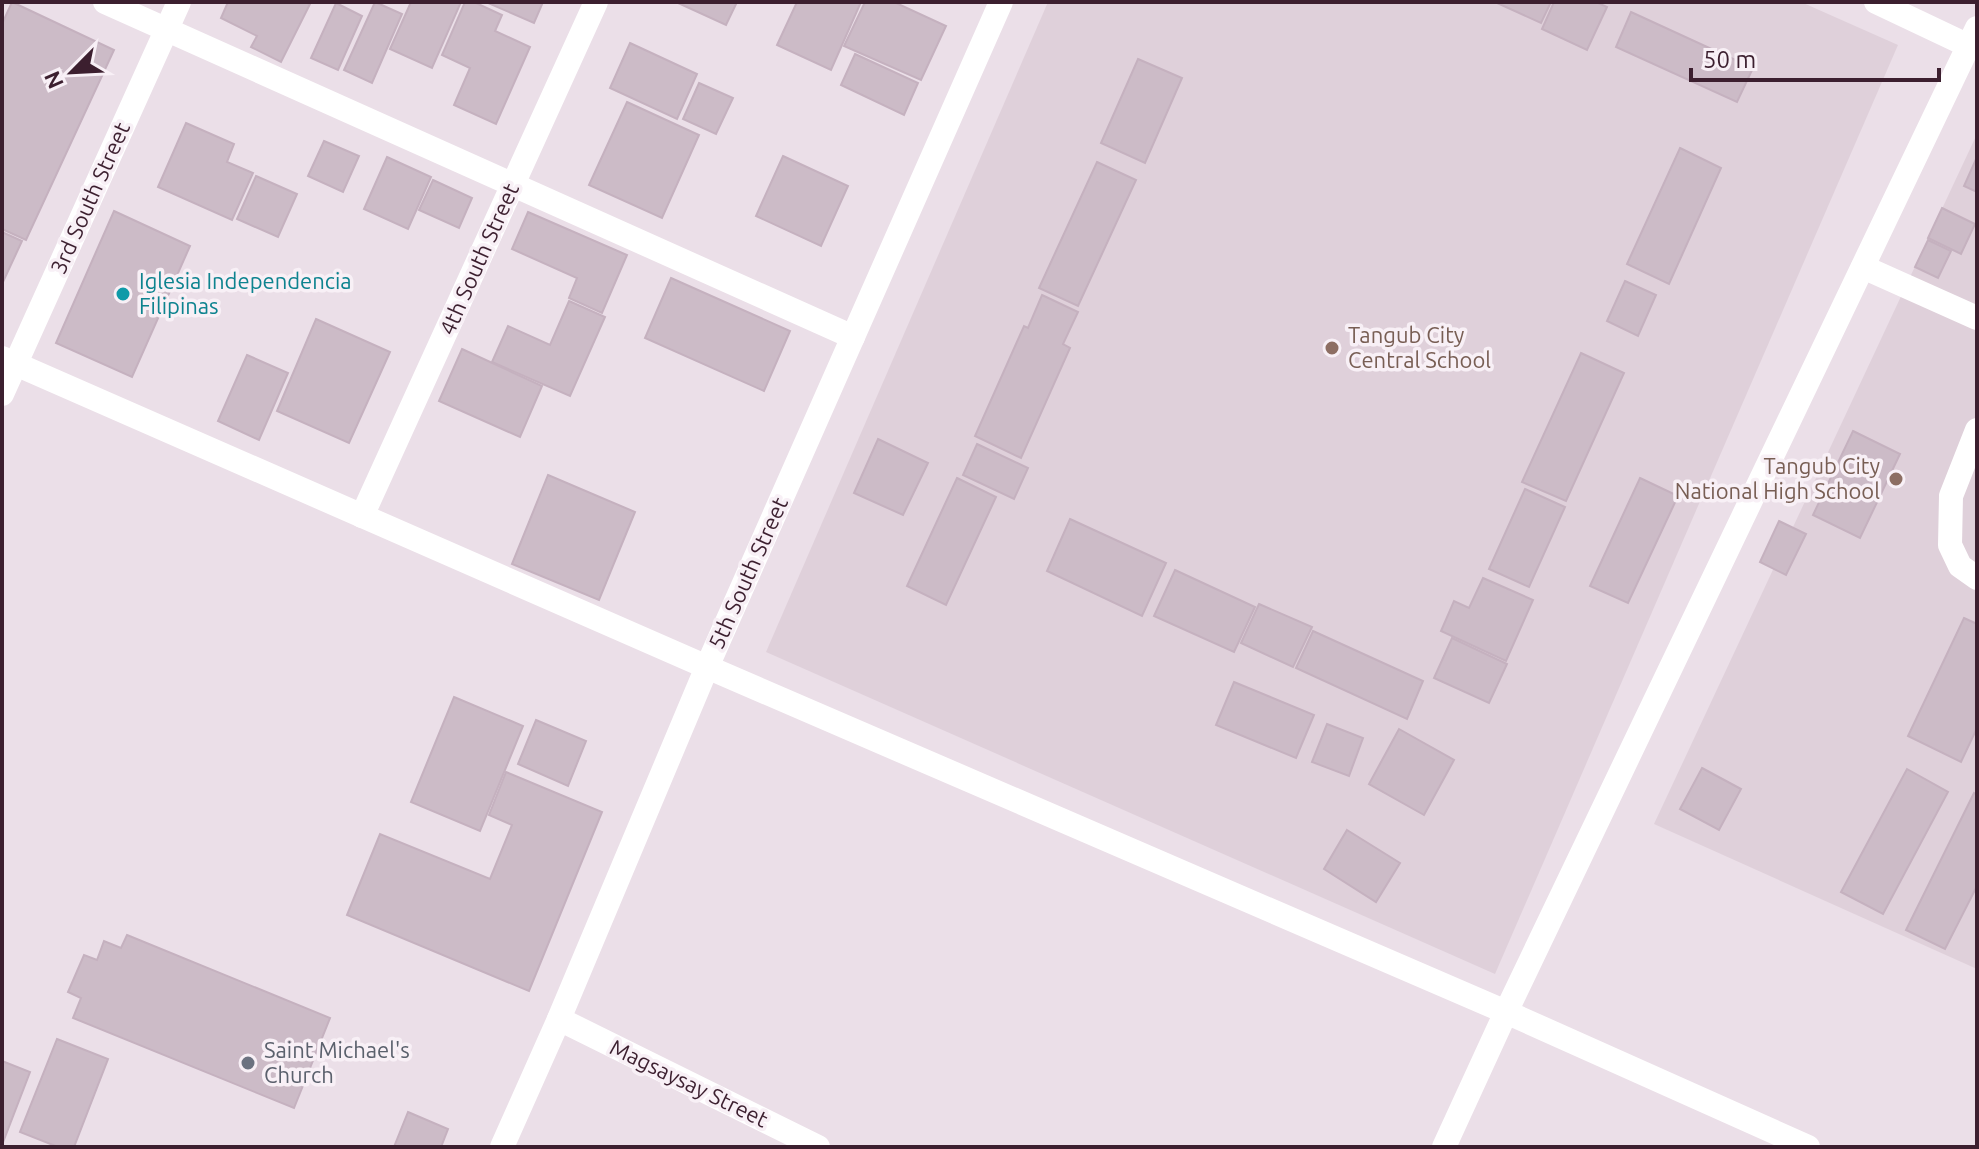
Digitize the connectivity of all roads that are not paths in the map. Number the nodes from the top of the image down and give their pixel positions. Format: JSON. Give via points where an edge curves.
{"nodes":[{"id":1,"x":105,"y":2,"type":"edge"},
{"id":2,"x":179,"y":2,"type":"edge"},
{"id":3,"x":596,"y":2,"type":"edge"},
{"id":4,"x":1001,"y":2,"type":"edge"},
{"id":5,"x":1876,"y":2,"type":"edge"},
{"id":6,"x":167,"y":29,"type":"junction"},
{"id":7,"x":1973,"y":37,"type":"edge"},
{"id":8,"x":512,"y":185,"type":"junction"},
{"id":9,"x":1863,"y":267,"type":"junction"},
{"id":10,"x":1977,"y":318,"type":"edge"},
{"id":11,"x":853,"y":337,"type":"junction"},
{"id":12,"x":9,"y":361,"type":"edge"},
{"id":13,"x":2,"y":394,"type":"edge"},
{"id":14,"x":1977,"y":430,"type":"edge"},
{"id":15,"x":362,"y":516,"type":"junction"},
{"id":16,"x":1977,"y":578,"type":"edge"},
{"id":17,"x":707,"y":667,"type":"junction"},
{"id":18,"x":1506,"y":1012,"type":"junction"},
{"id":19,"x":559,"y":1019,"type":"junction"},
{"id":20,"x":502,"y":1147,"type":"edge"},
{"id":21,"x":818,"y":1147,"type":"edge"},
{"id":22,"x":1444,"y":1147,"type":"edge"},
{"id":23,"x":1808,"y":1147,"type":"edge"}],
"edges":[{"from":1,"to":6,"type":"street"},
{"from":2,"to":6,"type":"street","name":"3rd South Street"},
{"from":3,"to":8,"type":"street","name":"4th South Street"},
{"from":4,"to":11,"type":"street","name":"5th South Street"},
{"from":5,"to":7,"type":"street"},
{"from":6,"to":8,"type":"street"},
{"from":6,"to":12,"type":"street","name":"3rd South Street"},
{"from":7,"to":9,"type":"street"},
{"from":8,"to":11,"type":"street"},
{"from":8,"to":15,"type":"street","name":"4th South Street"},
{"from":9,"to":10,"type":"street"},
{"from":9,"to":18,"type":"street"},
{"from":11,"to":17,"type":"street","name":"5th South Street"},
{"from":12,"to":13,"type":"street","name":"3rd South Street"},
{"from":12,"to":15,"type":"street"},
{"from":14,"to":16,"type":"street","via":[[1951,496],[1950,545],[1960,566]]},
{"from":15,"to":17,"type":"street"},
{"from":17,"to":18,"type":"street"},
{"from":17,"to":19,"type":"street","name":"5th South Street"},
{"from":18,"to":22,"type":"street"},
{"from":18,"to":23,"type":"street"},
{"from":19,"to":20,"type":"street","name":"5th South Street"},
{"from":19,"to":21,"type":"street","name":"Magsaysay Street"}]}
